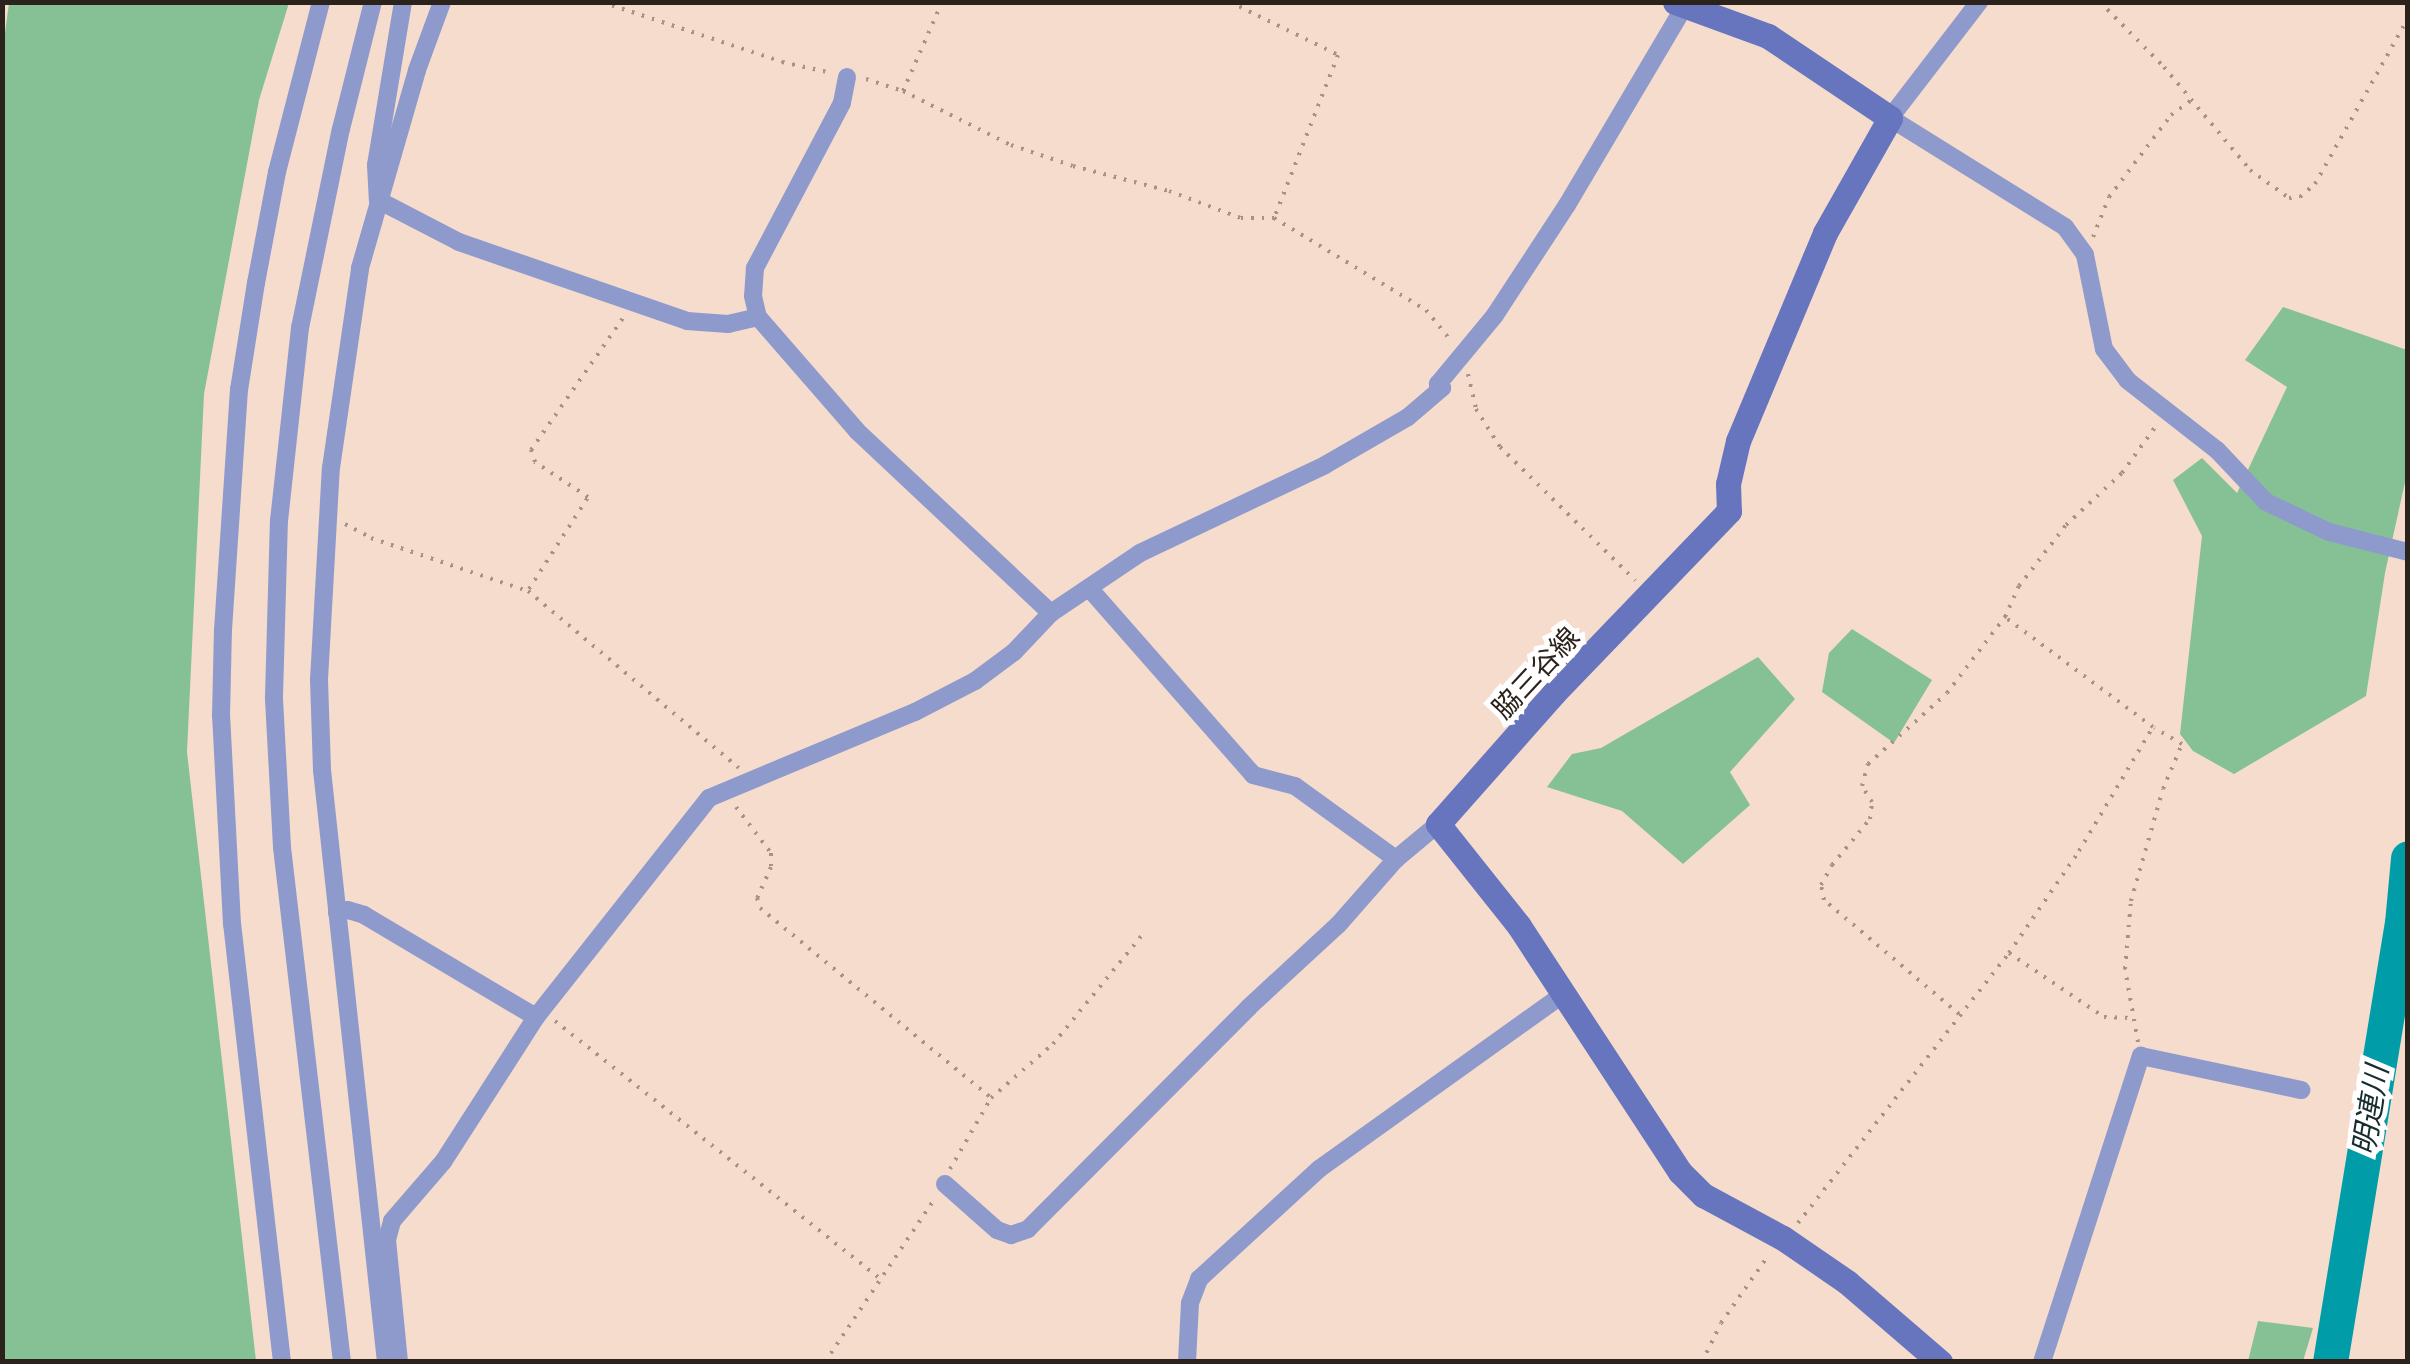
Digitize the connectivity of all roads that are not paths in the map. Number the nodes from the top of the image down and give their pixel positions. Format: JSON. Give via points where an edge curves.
{"nodes":[{"id":1,"x":321,"y":2,"type":"edge"},
{"id":2,"x":373,"y":2,"type":"edge"},
{"id":3,"x":403,"y":2,"type":"edge"},
{"id":4,"x":442,"y":2,"type":"edge"},
{"id":5,"x":1979,"y":2,"type":"edge"},
{"id":6,"x":1682,"y":4,"type":"edge"},
{"id":7,"x":848,"y":76,"type":"road end"},
{"id":8,"x":1890,"y":118,"type":"junction"},
{"id":9,"x":378,"y":200,"type":"junction"},
{"id":10,"x":758,"y":317,"type":"junction"},
{"id":11,"x":2408,"y":552,"type":"edge"},
{"id":12,"x":1088,"y":588,"type":"junction"},
{"id":13,"x":1051,"y":613,"type":"junction"},
{"id":14,"x":1438,"y":824,"type":"junction"},
{"id":15,"x":1396,"y":859,"type":"junction"},
{"id":16,"x":337,"y":913,"type":"junction"},
{"id":17,"x":1565,"y":993,"type":"junction"},
{"id":18,"x":538,"y":1014,"type":"junction"},
{"id":19,"x":2302,"y":1090,"type":"dead end"},
{"id":20,"x":945,"y":1184,"type":"road end"},
{"id":21,"x":282,"y":1362,"type":"edge"},
{"id":22,"x":342,"y":1362,"type":"edge"},
{"id":23,"x":386,"y":1362,"type":"edge"},
{"id":24,"x":399,"y":1362,"type":"edge"},
{"id":25,"x":1187,"y":1362,"type":"edge"},
{"id":26,"x":1940,"y":1362,"type":"edge"},
{"id":27,"x":2042,"y":1362,"type":"edge"}],
"edges":[{"from":1,"to":21,"type":"street","via":[[250,318],[228,512],[223,630],[232,924]]},
{"from":2,"to":22,"type":"street","via":[[300,328],[280,521],[274,697],[282,848]]},
{"from":3,"to":9,"type":"street","via":[[376,165]]},
{"from":4,"to":9,"type":"street"},
{"from":5,"to":8,"type":"street"},
{"from":6,"to":8,"type":"main road","via":[[1768,36]]},
{"from":6,"to":12,"type":"street","via":[[1568,205],[1438,384],[1442,388],[1408,417],[1325,465],[1140,553]]},
{"from":7,"to":10,"type":"street","via":[[842,102],[755,268]]},
{"from":8,"to":11,"type":"street","via":[[2066,228],[2085,255],[2104,348],[2127,380],[2217,450],[2266,502],[2329,532]]},
{"from":8,"to":14,"type":"main road","name":"脇三谷線","via":[[1824,233],[1738,441],[1728,511]]},
{"from":9,"to":10,"type":"street","via":[[459,242],[687,321],[728,324]]},
{"from":9,"to":16,"type":"street","via":[[360,268],[328,514],[322,770]]},
{"from":10,"to":13,"type":"street","via":[[857,431]]},
{"from":12,"to":13,"type":"street"},
{"from":12,"to":15,"type":"street","via":[[1253,775],[1295,786]]},
{"from":13,"to":18,"type":"street","via":[[975,681],[709,798]]},
{"from":14,"to":15,"type":"street"},
{"from":14,"to":17,"type":"main road"},
{"from":15,"to":20,"type":"street","via":[[1338,925],[1028,1230],[997,1230]]},
{"from":16,"to":18,"type":"street","via":[[364,915]]},
{"from":16,"to":23,"type":"street"},
{"from":17,"to":25,"type":"street","via":[[1319,1169],[1200,1279],[1190,1303]]},
{"from":17,"to":26,"type":"main road","via":[[1680,1172],[1703,1195],[1847,1282]]},
{"from":18,"to":24,"type":"street","via":[[443,1162],[392,1220],[387,1240]]},
{"from":19,"to":27,"type":"street","via":[[2141,1056]]}]}
